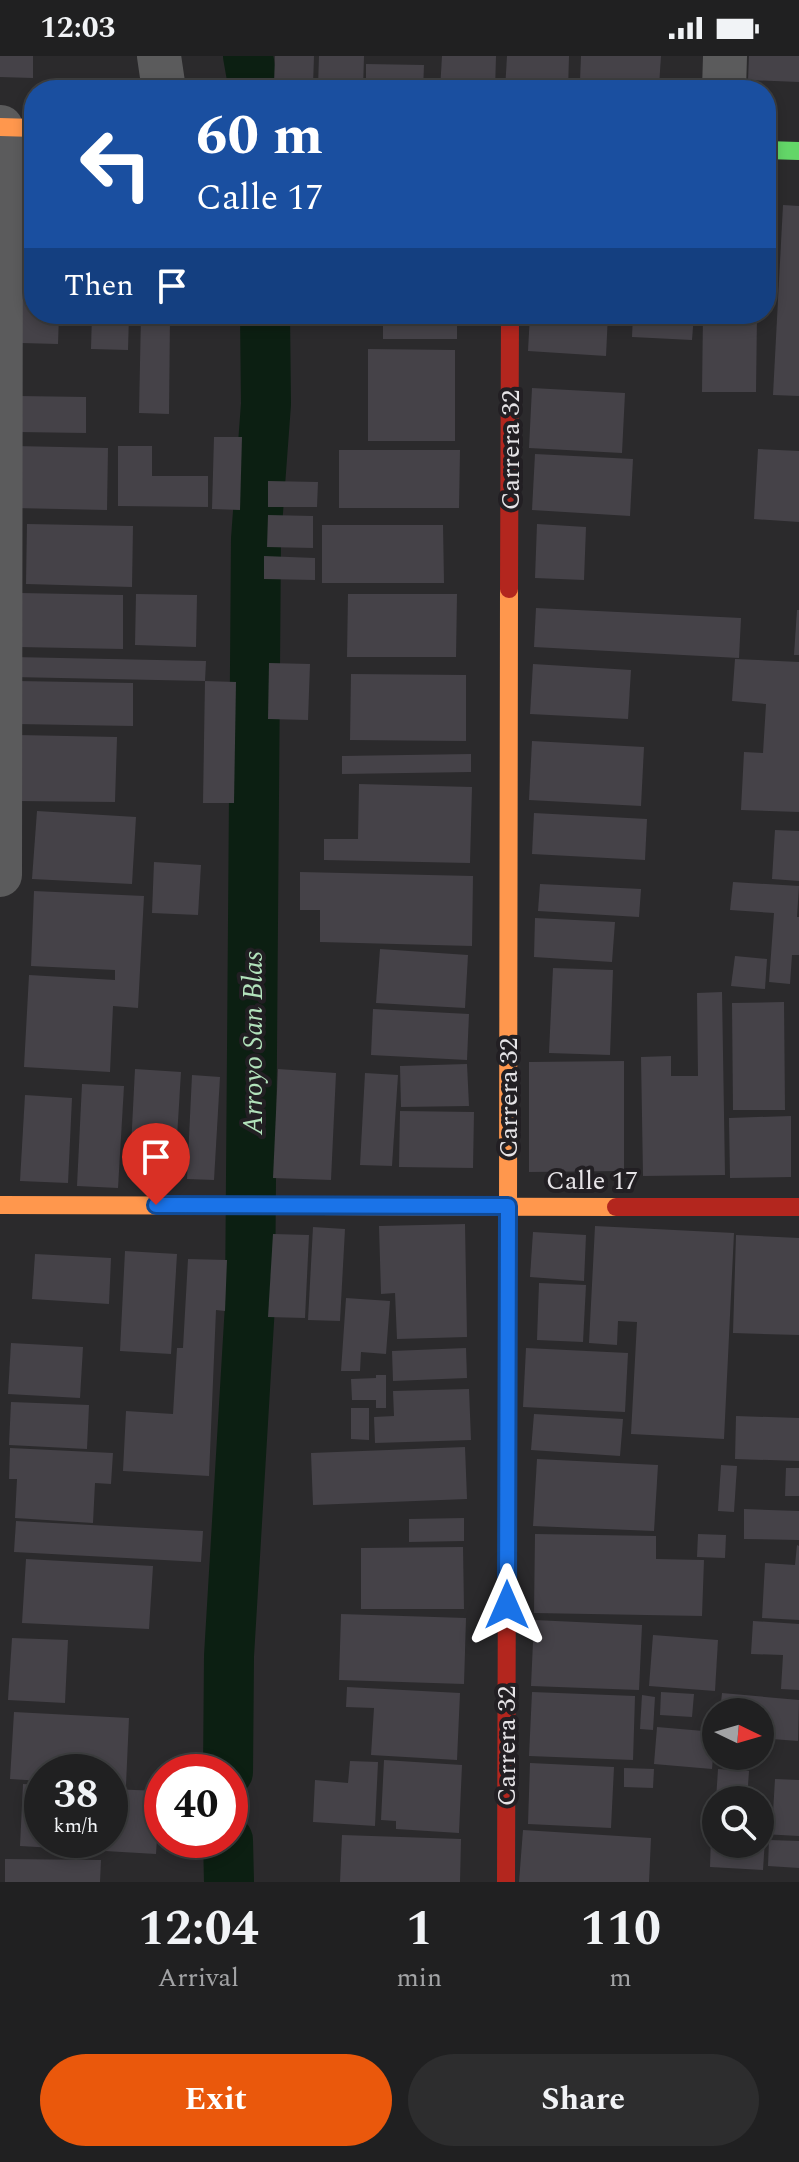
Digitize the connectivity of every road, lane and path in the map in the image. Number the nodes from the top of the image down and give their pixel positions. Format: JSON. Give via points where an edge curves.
{"nodes":[{"id":1,"x":159,"y":56,"type":"edge"},
{"id":2,"x":725,"y":56,"type":"edge"},
{"id":3,"x":163,"y":80,"type":"edge"},
{"id":4,"x":724,"y":80,"type":"edge"},
{"id":5,"x":0,"y":127,"type":"edge"},
{"id":6,"x":24,"y":128,"type":"edge"},
{"id":7,"x":776,"y":150,"type":"edge"},
{"id":8,"x":799,"y":151,"type":"edge"},
{"id":9,"x":510,"y":324,"type":"edge"},
{"id":10,"x":0,"y":875,"type":"edge"},
{"id":11,"x":0,"y":1205,"type":"edge"},
{"id":12,"x":508,"y":1206,"type":"junction"},
{"id":13,"x":799,"y":1207,"type":"edge"},
{"id":14,"x":506,"y":1882,"type":"edge"}],
"edges":[{"from":1,"to":3,"type":"street"},
{"from":2,"to":4,"type":"street"},
{"from":5,"to":6,"type":"street"},
{"from":5,"to":10,"type":"street"},
{"from":7,"to":8,"type":"street"},
{"from":9,"to":12,"type":"street","name":"Carrera 32"},
{"from":11,"to":12,"type":"street","name":"Calle 17"},
{"from":12,"to":13,"type":"street","name":"Calle 17"},
{"from":12,"to":14,"type":"street","name":"Carrera 32"}]}
